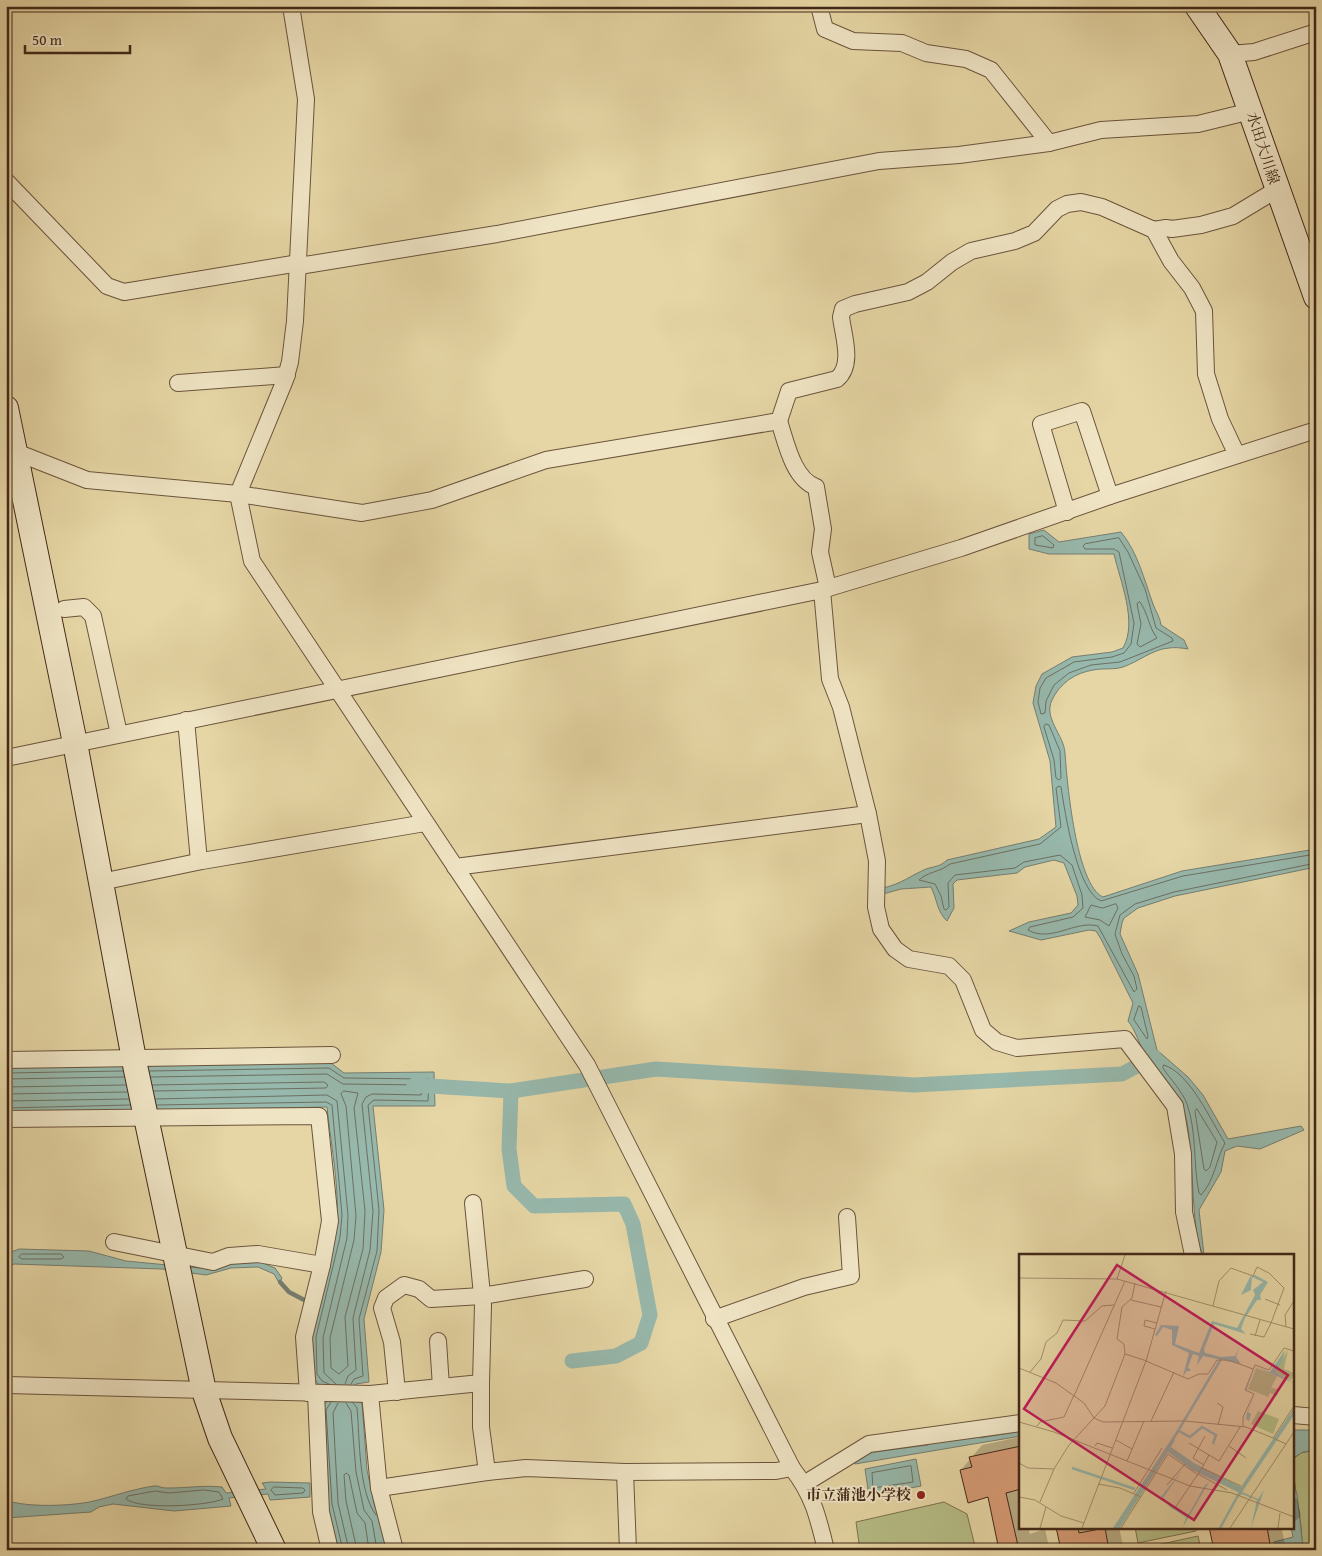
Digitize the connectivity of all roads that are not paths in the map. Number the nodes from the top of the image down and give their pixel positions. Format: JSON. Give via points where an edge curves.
{"nodes":[{"id":1,"x":291,"y":6,"type":"edge"},
{"id":2,"x":819,"y":6,"type":"edge"},
{"id":3,"x":1197,"y":6,"type":"edge"},
{"id":4,"x":1316,"y":32,"type":"edge"},
{"id":5,"x":1230,"y":54,"type":"junction"},
{"id":6,"x":1251,"y":111,"type":"junction"},
{"id":7,"x":1049,"y":143,"type":"junction"},
{"id":8,"x":6,"y":181,"type":"edge"},
{"id":9,"x":1276,"y":190,"type":"junction"},
{"id":10,"x":1154,"y":230,"type":"junction"},
{"id":11,"x":299,"y":264,"type":"junction"},
{"id":12,"x":1316,"y":297,"type":"edge"},
{"id":13,"x":287,"y":375,"type":"junction"},
{"id":14,"x":178,"y":383,"type":"dead end"},
{"id":15,"x":6,"y":408,"type":"edge"},
{"id":16,"x":779,"y":420,"type":"junction"},
{"id":17,"x":1316,"y":430,"type":"edge"},
{"id":18,"x":10,"y":450,"type":"edge"},
{"id":19,"x":1237,"y":455,"type":"junction"},
{"id":20,"x":238,"y":494,"type":"junction"},
{"id":21,"x":1110,"y":496,"type":"junction"},
{"id":22,"x":1067,"y":512,"type":"junction"},
{"id":23,"x":825,"y":589,"type":"junction"},
{"id":24,"x":64,"y":609,"type":"dead end"},
{"id":25,"x":336,"y":690,"type":"junction"},
{"id":26,"x":186,"y":720,"type":"junction"},
{"id":27,"x":119,"y":734,"type":"junction"},
{"id":28,"x":75,"y":743,"type":"junction"},
{"id":29,"x":6,"y":758,"type":"edge"},
{"id":30,"x":868,"y":814,"type":"junction"},
{"id":31,"x":425,"y":823,"type":"junction"},
{"id":32,"x":199,"y":861,"type":"junction"},
{"id":33,"x":455,"y":867,"type":"junction"},
{"id":34,"x":101,"y":882,"type":"junction"},
{"id":35,"x":332,"y":1055,"type":"dead end"},
{"id":36,"x":6,"y":1060,"type":"edge"},
{"id":37,"x":135,"y":1064,"type":"junction"},
{"id":38,"x":145,"y":1111,"type":"junction"},
{"id":39,"x":6,"y":1119,"type":"edge"},
{"id":40,"x":473,"y":1202,"type":"dead end"},
{"id":41,"x":847,"y":1218,"type":"dead end"},
{"id":42,"x":114,"y":1242,"type":"dead end"},
{"id":43,"x":1193,"y":1254,"type":"edge"},
{"id":44,"x":175,"y":1256,"type":"junction"},
{"id":45,"x":322,"y":1264,"type":"junction"},
{"id":46,"x":585,"y":1279,"type":"dead end"},
{"id":47,"x":482,"y":1296,"type":"junction"},
{"id":48,"x":714,"y":1319,"type":"junction"},
{"id":49,"x":438,"y":1341,"type":"dead end"},
{"id":50,"x":481,"y":1383,"type":"junction"},
{"id":51,"x":6,"y":1385,"type":"edge"},
{"id":52,"x":441,"y":1387,"type":"junction"},
{"id":53,"x":204,"y":1391,"type":"junction"},
{"id":54,"x":397,"y":1392,"type":"junction"},
{"id":55,"x":316,"y":1393,"type":"junction"},
{"id":56,"x":365,"y":1394,"type":"junction"},
{"id":57,"x":1294,"y":1415,"type":"edge"},
{"id":58,"x":1316,"y":1417,"type":"edge"},
{"id":59,"x":1019,"y":1423,"type":"edge"},
{"id":60,"x":792,"y":1468,"type":"junction"},
{"id":61,"x":487,"y":1472,"type":"junction"},
{"id":62,"x":625,"y":1472,"type":"junction"},
{"id":63,"x":804,"y":1484,"type":"junction"},
{"id":64,"x":380,"y":1488,"type":"junction"},
{"id":65,"x":274,"y":1550,"type":"edge"},
{"id":66,"x":330,"y":1550,"type":"edge"},
{"id":67,"x":395,"y":1550,"type":"edge"},
{"id":68,"x":628,"y":1550,"type":"edge"},
{"id":69,"x":826,"y":1550,"type":"edge"}],
"edges":[{"from":1,"to":11,"type":"street","via":[[305,90]]},
{"from":2,"to":7,"type":"street","via":[[825,29],[853,41],[902,43],[926,53],[966,59],[991,70]]},
{"from":3,"to":5,"type":"street","name":"水田大川線"},
{"from":4,"to":5,"type":"street","via":[[1254,52]]},
{"from":5,"to":6,"type":"street","name":"水田大川線"},
{"from":6,"to":7,"type":"street","via":[[1198,124],[1101,130]]},
{"from":6,"to":9,"type":"street","name":"水田大川線"},
{"from":7,"to":11,"type":"street","via":[[879,161],[498,234]]},
{"from":8,"to":11,"type":"street","via":[[107,286],[124,292]]},
{"from":9,"to":10,"type":"street","via":[[1233,216],[1201,225]]},
{"from":9,"to":12,"type":"street","name":"水田大川線"},
{"from":10,"to":16,"type":"street","via":[[1102,207],[1081,202],[1067,204],[1057,209],[1034,233],[971,251],[928,282],[908,292],[843,309],[846,366],[841,375],[789,391]]},
{"from":10,"to":19,"type":"street","via":[[1204,311],[1206,374],[1220,419]]},
{"from":11,"to":13,"type":"street"},
{"from":13,"to":14,"type":"street"},
{"from":13,"to":20,"type":"street"},
{"from":15,"to":18,"type":"street"},
{"from":16,"to":20,"type":"street","via":[[546,460],[432,500],[362,512]]},
{"from":16,"to":23,"type":"street","via":[[791,457],[806,484],[816,488],[823,529],[820,552]]},
{"from":17,"to":19,"type":"street"},
{"from":18,"to":20,"type":"street","via":[[87,480]]},
{"from":18,"to":28,"type":"street"},
{"from":19,"to":21,"type":"street"},
{"from":20,"to":25,"type":"street","via":[[252,562]]},
{"from":21,"to":22,"type":"street"},
{"from":21,"to":22,"type":"street","via":[[1082,410],[1041,424]]},
{"from":22,"to":23,"type":"street"},
{"from":23,"to":25,"type":"street"},
{"from":23,"to":30,"type":"street","via":[[830,679],[841,707]]},
{"from":24,"to":27,"type":"street","via":[[84,607],[93,616]]},
{"from":25,"to":26,"type":"street"},
{"from":25,"to":31,"type":"street"},
{"from":26,"to":27,"type":"street"},
{"from":26,"to":32,"type":"street"},
{"from":27,"to":28,"type":"street"},
{"from":28,"to":29,"type":"street"},
{"from":28,"to":34,"type":"street"},
{"from":30,"to":33,"type":"street"},
{"from":30,"to":43,"type":"street","via":[[877,861],[876,907],[881,930],[895,949],[909,959],[949,966],[963,980],[983,1030],[997,1042],[1017,1048],[1125,1039],[1151,1072],[1175,1106],[1183,1154],[1184,1212]]},
{"from":31,"to":32,"type":"street"},
{"from":31,"to":33,"type":"street"},
{"from":32,"to":34,"type":"street"},
{"from":33,"to":48,"type":"street","via":[[587,1065]]},
{"from":34,"to":37,"type":"street"},
{"from":35,"to":37,"type":"street"},
{"from":36,"to":37,"type":"street"},
{"from":37,"to":38,"type":"street"},
{"from":38,"to":39,"type":"street"},
{"from":38,"to":44,"type":"street"},
{"from":38,"to":45,"type":"street","via":[[319,1116],[330,1221]]},
{"from":40,"to":47,"type":"street"},
{"from":41,"to":48,"type":"street","via":[[851,1276],[804,1287]]},
{"from":42,"to":44,"type":"street"},
{"from":44,"to":45,"type":"street","via":[[213,1262],[229,1256],[258,1254]]},
{"from":44,"to":53,"type":"street"},
{"from":45,"to":55,"type":"street","via":[[304,1337]]},
{"from":46,"to":47,"type":"street"},
{"from":47,"to":50,"type":"street"},
{"from":47,"to":54,"type":"street","via":[[431,1299],[419,1289],[404,1285],[386,1298],[382,1308],[392,1342]]},
{"from":48,"to":60,"type":"street"},
{"from":49,"to":52,"type":"street"},
{"from":50,"to":52,"type":"street"},
{"from":50,"to":61,"type":"street"},
{"from":51,"to":53,"type":"street"},
{"from":52,"to":54,"type":"street"},
{"from":53,"to":55,"type":"street"},
{"from":53,"to":65,"type":"street","via":[[220,1438]]},
{"from":54,"to":56,"type":"street"},
{"from":55,"to":56,"type":"street"},
{"from":55,"to":66,"type":"street","via":[[321,1512]]},
{"from":56,"to":64,"type":"street"},
{"from":57,"to":58,"type":"street"},
{"from":59,"to":63,"type":"street","via":[[869,1444]]},
{"from":60,"to":62,"type":"street","via":[[776,1471]]},
{"from":60,"to":63,"type":"street"},
{"from":61,"to":62,"type":"street","via":[[526,1468]]},
{"from":61,"to":64,"type":"street"},
{"from":62,"to":68,"type":"street"},
{"from":63,"to":69,"type":"street","via":[[815,1505]]},
{"from":64,"to":67,"type":"street"}]}
